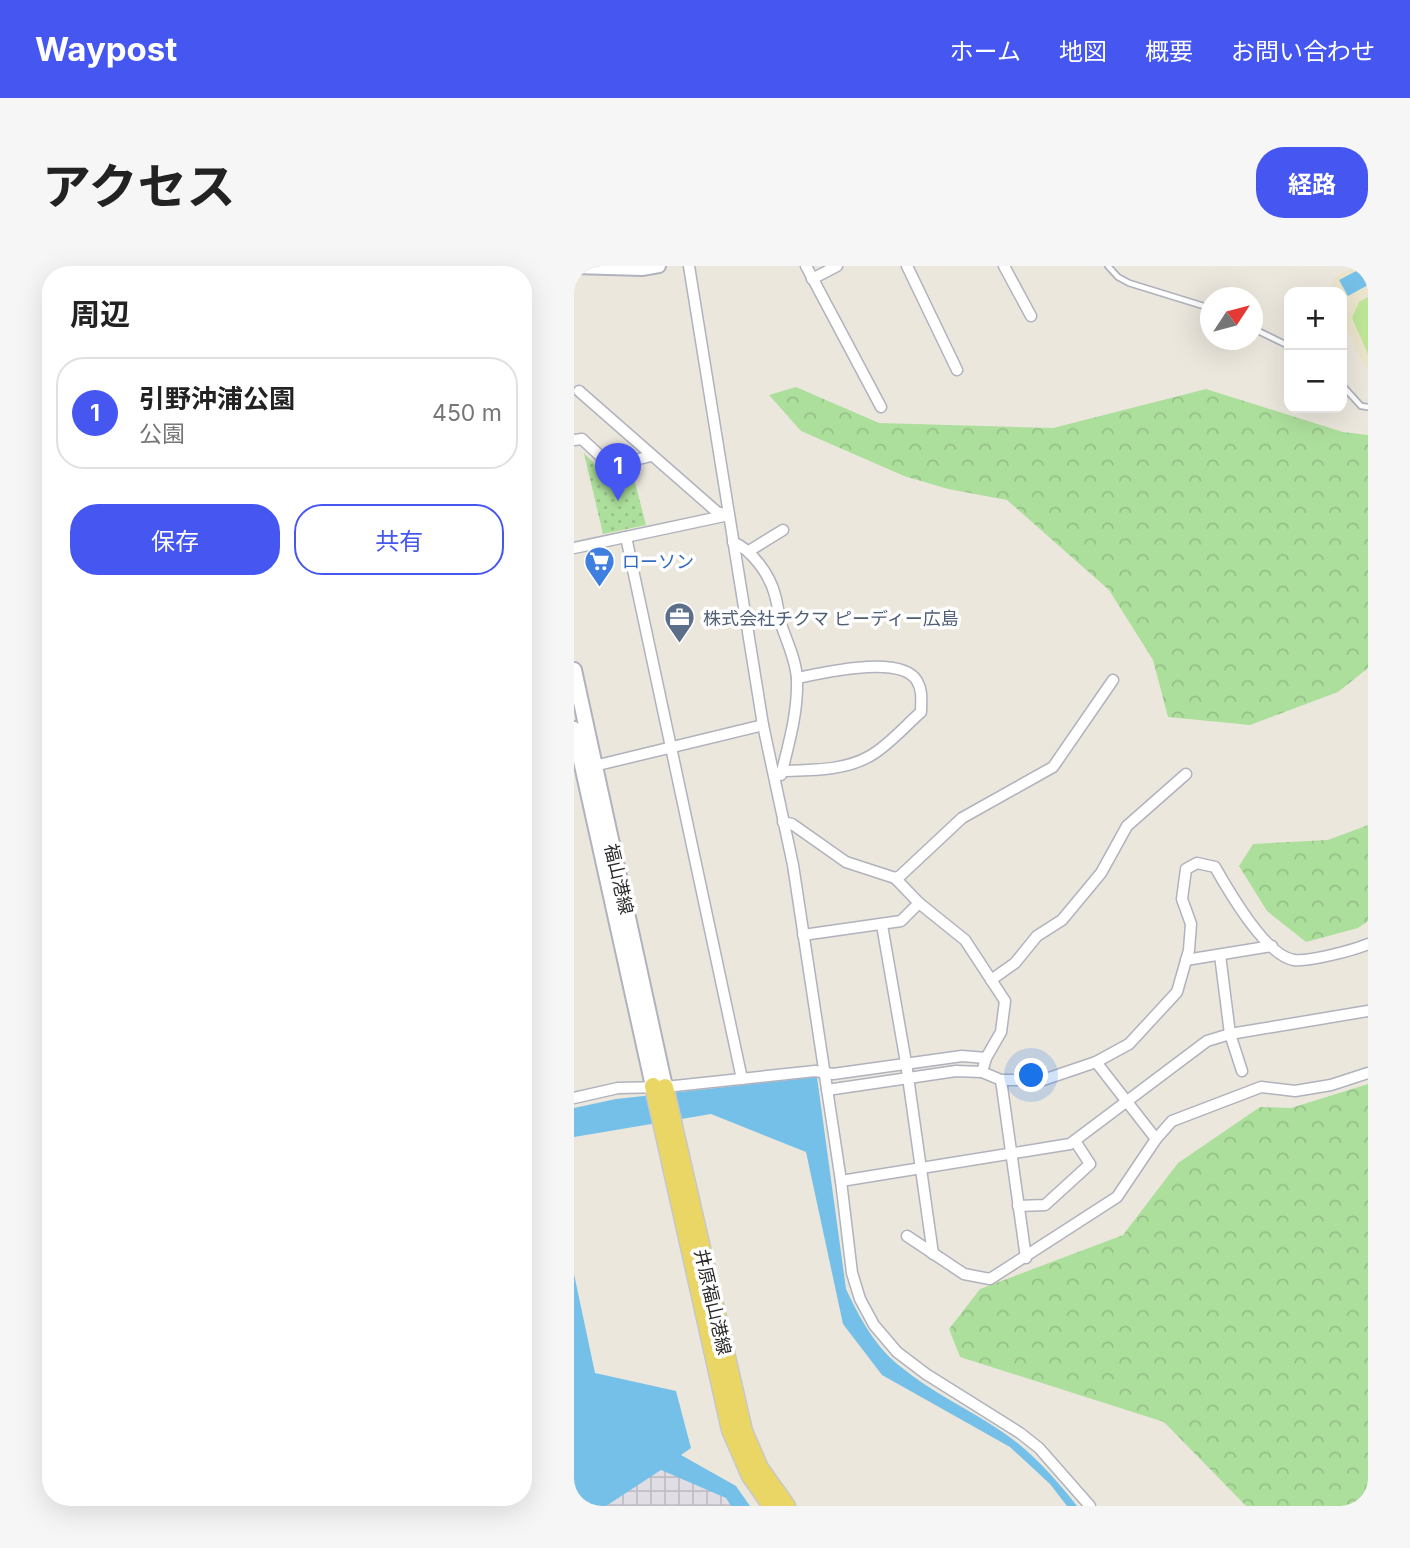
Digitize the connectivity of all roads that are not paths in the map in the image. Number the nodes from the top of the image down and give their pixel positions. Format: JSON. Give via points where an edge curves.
{"nodes":[{"id":1,"x":659,"y":266,"type":"edge"},
{"id":2,"x":689,"y":266,"type":"edge"},
{"id":3,"x":806,"y":266,"type":"edge"},
{"id":4,"x":837,"y":266,"type":"edge"},
{"id":5,"x":907,"y":266,"type":"edge"},
{"id":6,"x":1003,"y":266,"type":"edge"},
{"id":7,"x":1108,"y":266,"type":"edge"},
{"id":8,"x":574,"y":267,"type":"edge"},
{"id":9,"x":812,"y":279,"type":"junction"},
{"id":10,"x":1200,"y":305,"type":"edge"},
{"id":11,"x":1031,"y":316,"type":"dead end"},
{"id":12,"x":1263,"y":333,"type":"edge"},
{"id":13,"x":1284,"y":344,"type":"edge"},
{"id":14,"x":957,"y":370,"type":"dead end"},
{"id":15,"x":1347,"y":390,"type":"edge"},
{"id":16,"x":579,"y":391,"type":"dead end"},
{"id":17,"x":881,"y":407,"type":"dead end"},
{"id":18,"x":1368,"y":407,"type":"edge"},
{"id":19,"x":574,"y":440,"type":"edge"},
{"id":20,"x":651,"y":456,"type":"junction"},
{"id":21,"x":728,"y":515,"type":"junction"},
{"id":22,"x":783,"y":530,"type":"dead end"},
{"id":23,"x":626,"y":537,"type":"junction"},
{"id":24,"x":733,"y":542,"type":"junction"},
{"id":25,"x":574,"y":548,"type":"edge"},
{"id":26,"x":749,"y":551,"type":"junction"},
{"id":27,"x":574,"y":670,"type":"edge"},
{"id":28,"x":797,"y":678,"type":"junction"},
{"id":29,"x":1113,"y":680,"type":"dead end"},
{"id":30,"x":763,"y":725,"type":"junction"},
{"id":31,"x":574,"y":729,"type":"edge"},
{"id":32,"x":672,"y":747,"type":"junction"},
{"id":33,"x":594,"y":766,"type":"junction"},
{"id":34,"x":782,"y":771,"type":"junction"},
{"id":35,"x":1186,"y":774,"type":"dead end"},
{"id":36,"x":775,"y":785,"type":"junction"},
{"id":37,"x":783,"y":822,"type":"junction"},
{"id":38,"x":895,"y":878,"type":"junction"},
{"id":39,"x":919,"y":903,"type":"junction"},
{"id":40,"x":882,"y":925,"type":"junction"},
{"id":41,"x":803,"y":935,"type":"junction"},
{"id":42,"x":1368,"y":944,"type":"edge"},
{"id":43,"x":1272,"y":946,"type":"junction"},
{"id":44,"x":1220,"y":955,"type":"junction"},
{"id":45,"x":1186,"y":960,"type":"junction"},
{"id":46,"x":991,"y":980,"type":"junction"},
{"id":47,"x":1368,"y":1011,"type":"edge"},
{"id":48,"x":1230,"y":1034,"type":"junction"},
{"id":49,"x":986,"y":1058,"type":"junction"},
{"id":50,"x":1096,"y":1062,"type":"junction"},
{"id":51,"x":906,"y":1063,"type":"junction"},
{"id":52,"x":1242,"y":1071,"type":"dead end"},
{"id":53,"x":824,"y":1072,"type":"junction"},
{"id":54,"x":982,"y":1072,"type":"junction"},
{"id":55,"x":1368,"y":1073,"type":"edge"},
{"id":56,"x":742,"y":1079,"type":"junction"},
{"id":57,"x":907,"y":1079,"type":"junction"},
{"id":58,"x":1001,"y":1080,"type":"junction"},
{"id":59,"x":659,"y":1089,"type":"junction"},
{"id":60,"x":827,"y":1090,"type":"junction"},
{"id":61,"x":574,"y":1098,"type":"edge"},
{"id":62,"x":1126,"y":1102,"type":"junction"},
{"id":63,"x":668,"y":1128,"type":"junction"},
{"id":64,"x":1156,"y":1139,"type":"junction"},
{"id":65,"x":1075,"y":1141,"type":"junction"},
{"id":66,"x":1010,"y":1154,"type":"junction"},
{"id":67,"x":919,"y":1168,"type":"junction"},
{"id":68,"x":841,"y":1181,"type":"junction"},
{"id":69,"x":1018,"y":1206,"type":"junction"},
{"id":70,"x":907,"y":1236,"type":"dead end"},
{"id":71,"x":933,"y":1254,"type":"junction"},
{"id":72,"x":1026,"y":1258,"type":"junction"},
{"id":73,"x":771,"y":1506,"type":"edge"},
{"id":74,"x":787,"y":1506,"type":"edge"},
{"id":75,"x":1090,"y":1506,"type":"edge"}],
"edges":[{"from":1,"to":8,"type":"street"},
{"from":2,"to":21,"type":"street"},
{"from":3,"to":9,"type":"street"},
{"from":4,"to":9,"type":"street"},
{"from":5,"to":14,"type":"street"},
{"from":6,"to":11,"type":"street"},
{"from":7,"to":10,"type":"lane","via":[[1129,283]]},
{"from":9,"to":17,"type":"street"},
{"from":12,"to":13,"type":"lane"},
{"from":15,"to":18,"type":"lane","via":[[1361,406]]},
{"from":16,"to":20,"type":"street"},
{"from":19,"to":20,"type":"street","via":[[582,439],[611,466]]},
{"from":20,"to":21,"type":"street","via":[[717,512]]},
{"from":21,"to":23,"type":"street"},
{"from":21,"to":24,"type":"street"},
{"from":22,"to":26,"type":"street"},
{"from":23,"to":25,"type":"street"},
{"from":23,"to":32,"type":"street"},
{"from":24,"to":26,"type":"street"},
{"from":24,"to":30,"type":"street"},
{"from":26,"to":28,"type":"street","via":[[775,593]]},
{"from":27,"to":33,"type":"main road","name":"福山港線"},
{"from":28,"to":34,"type":"street","via":[[793,727]]},
{"from":28,"to":34,"type":"street","via":[[898,668],[916,678],[922,693],[921,712],[872,755],[818,770]]},
{"from":29,"to":38,"type":"street","via":[[1053,767],[961,818]]},
{"from":30,"to":32,"type":"street"},
{"from":30,"to":36,"type":"street"},
{"from":31,"to":59,"type":"main road","name":"福山港線"},
{"from":32,"to":33,"type":"street"},
{"from":32,"to":56,"type":"street"},
{"from":33,"to":59,"type":"main road","name":"福山港線"},
{"from":34,"to":36,"type":"street"},
{"from":35,"to":46,"type":"street","via":[[1127,826],[1101,873],[1062,920],[1037,936],[1015,963]]},
{"from":36,"to":37,"type":"street"},
{"from":37,"to":38,"type":"street","via":[[846,862]]},
{"from":37,"to":41,"type":"street"},
{"from":38,"to":39,"type":"street"},
{"from":39,"to":40,"type":"street","via":[[901,920]]},
{"from":39,"to":46,"type":"street","via":[[965,940]]},
{"from":40,"to":41,"type":"street"},
{"from":40,"to":51,"type":"street"},
{"from":41,"to":53,"type":"street"},
{"from":42,"to":43,"type":"street","via":[[1352,952],[1294,960]]},
{"from":43,"to":44,"type":"street"},
{"from":43,"to":45,"type":"street","via":[[1237,907],[1215,867],[1196,863],[1186,869],[1183,889],[1191,924]]},
{"from":44,"to":45,"type":"street"},
{"from":44,"to":48,"type":"street"},
{"from":45,"to":50,"type":"street","via":[[1177,992],[1129,1044]]},
{"from":46,"to":49,"type":"street","via":[[1005,1001],[1001,1032]]},
{"from":47,"to":48,"type":"street"},
{"from":48,"to":52,"type":"street"},
{"from":48,"to":62,"type":"street","via":[[1207,1041]]},
{"from":49,"to":51,"type":"street"},
{"from":49,"to":54,"type":"street"},
{"from":50,"to":58,"type":"street","via":[[1043,1080]]},
{"from":50,"to":62,"type":"street"},
{"from":51,"to":53,"type":"street"},
{"from":51,"to":57,"type":"street"},
{"from":53,"to":56,"type":"street"},
{"from":53,"to":60,"type":"street"},
{"from":54,"to":57,"type":"street"},
{"from":54,"to":58,"type":"street"},
{"from":55,"to":64,"type":"street","via":[[1295,1091],[1261,1087],[1172,1121]]},
{"from":56,"to":59,"type":"street"},
{"from":57,"to":60,"type":"street"},
{"from":57,"to":67,"type":"street"},
{"from":58,"to":66,"type":"street"},
{"from":59,"to":61,"type":"street","via":[[618,1088]]},
{"from":59,"to":63,"type":"main road","name":"井原福山港線"},
{"from":60,"to":68,"type":"street"},
{"from":62,"to":64,"type":"street"},
{"from":62,"to":65,"type":"street"},
{"from":63,"to":73,"type":"main road","name":"井原福山港線","via":[[730,1430],[750,1476]]},
{"from":63,"to":74,"type":"main road","name":"井原福山港線","via":[[744,1431],[760,1468]]},
{"from":64,"to":72,"type":"street","via":[[1117,1197]]},
{"from":65,"to":66,"type":"street"},
{"from":65,"to":69,"type":"street","via":[[1090,1164],[1045,1205]]},
{"from":66,"to":67,"type":"street"},
{"from":66,"to":69,"type":"street"},
{"from":67,"to":68,"type":"street"},
{"from":67,"to":71,"type":"street"},
{"from":68,"to":75,"type":"street","via":[[852,1273],[874,1325],[897,1352],[926,1374],[1039,1448]]},
{"from":69,"to":72,"type":"street"},
{"from":70,"to":71,"type":"street"},
{"from":71,"to":72,"type":"street","via":[[964,1274],[990,1279]]}]}
